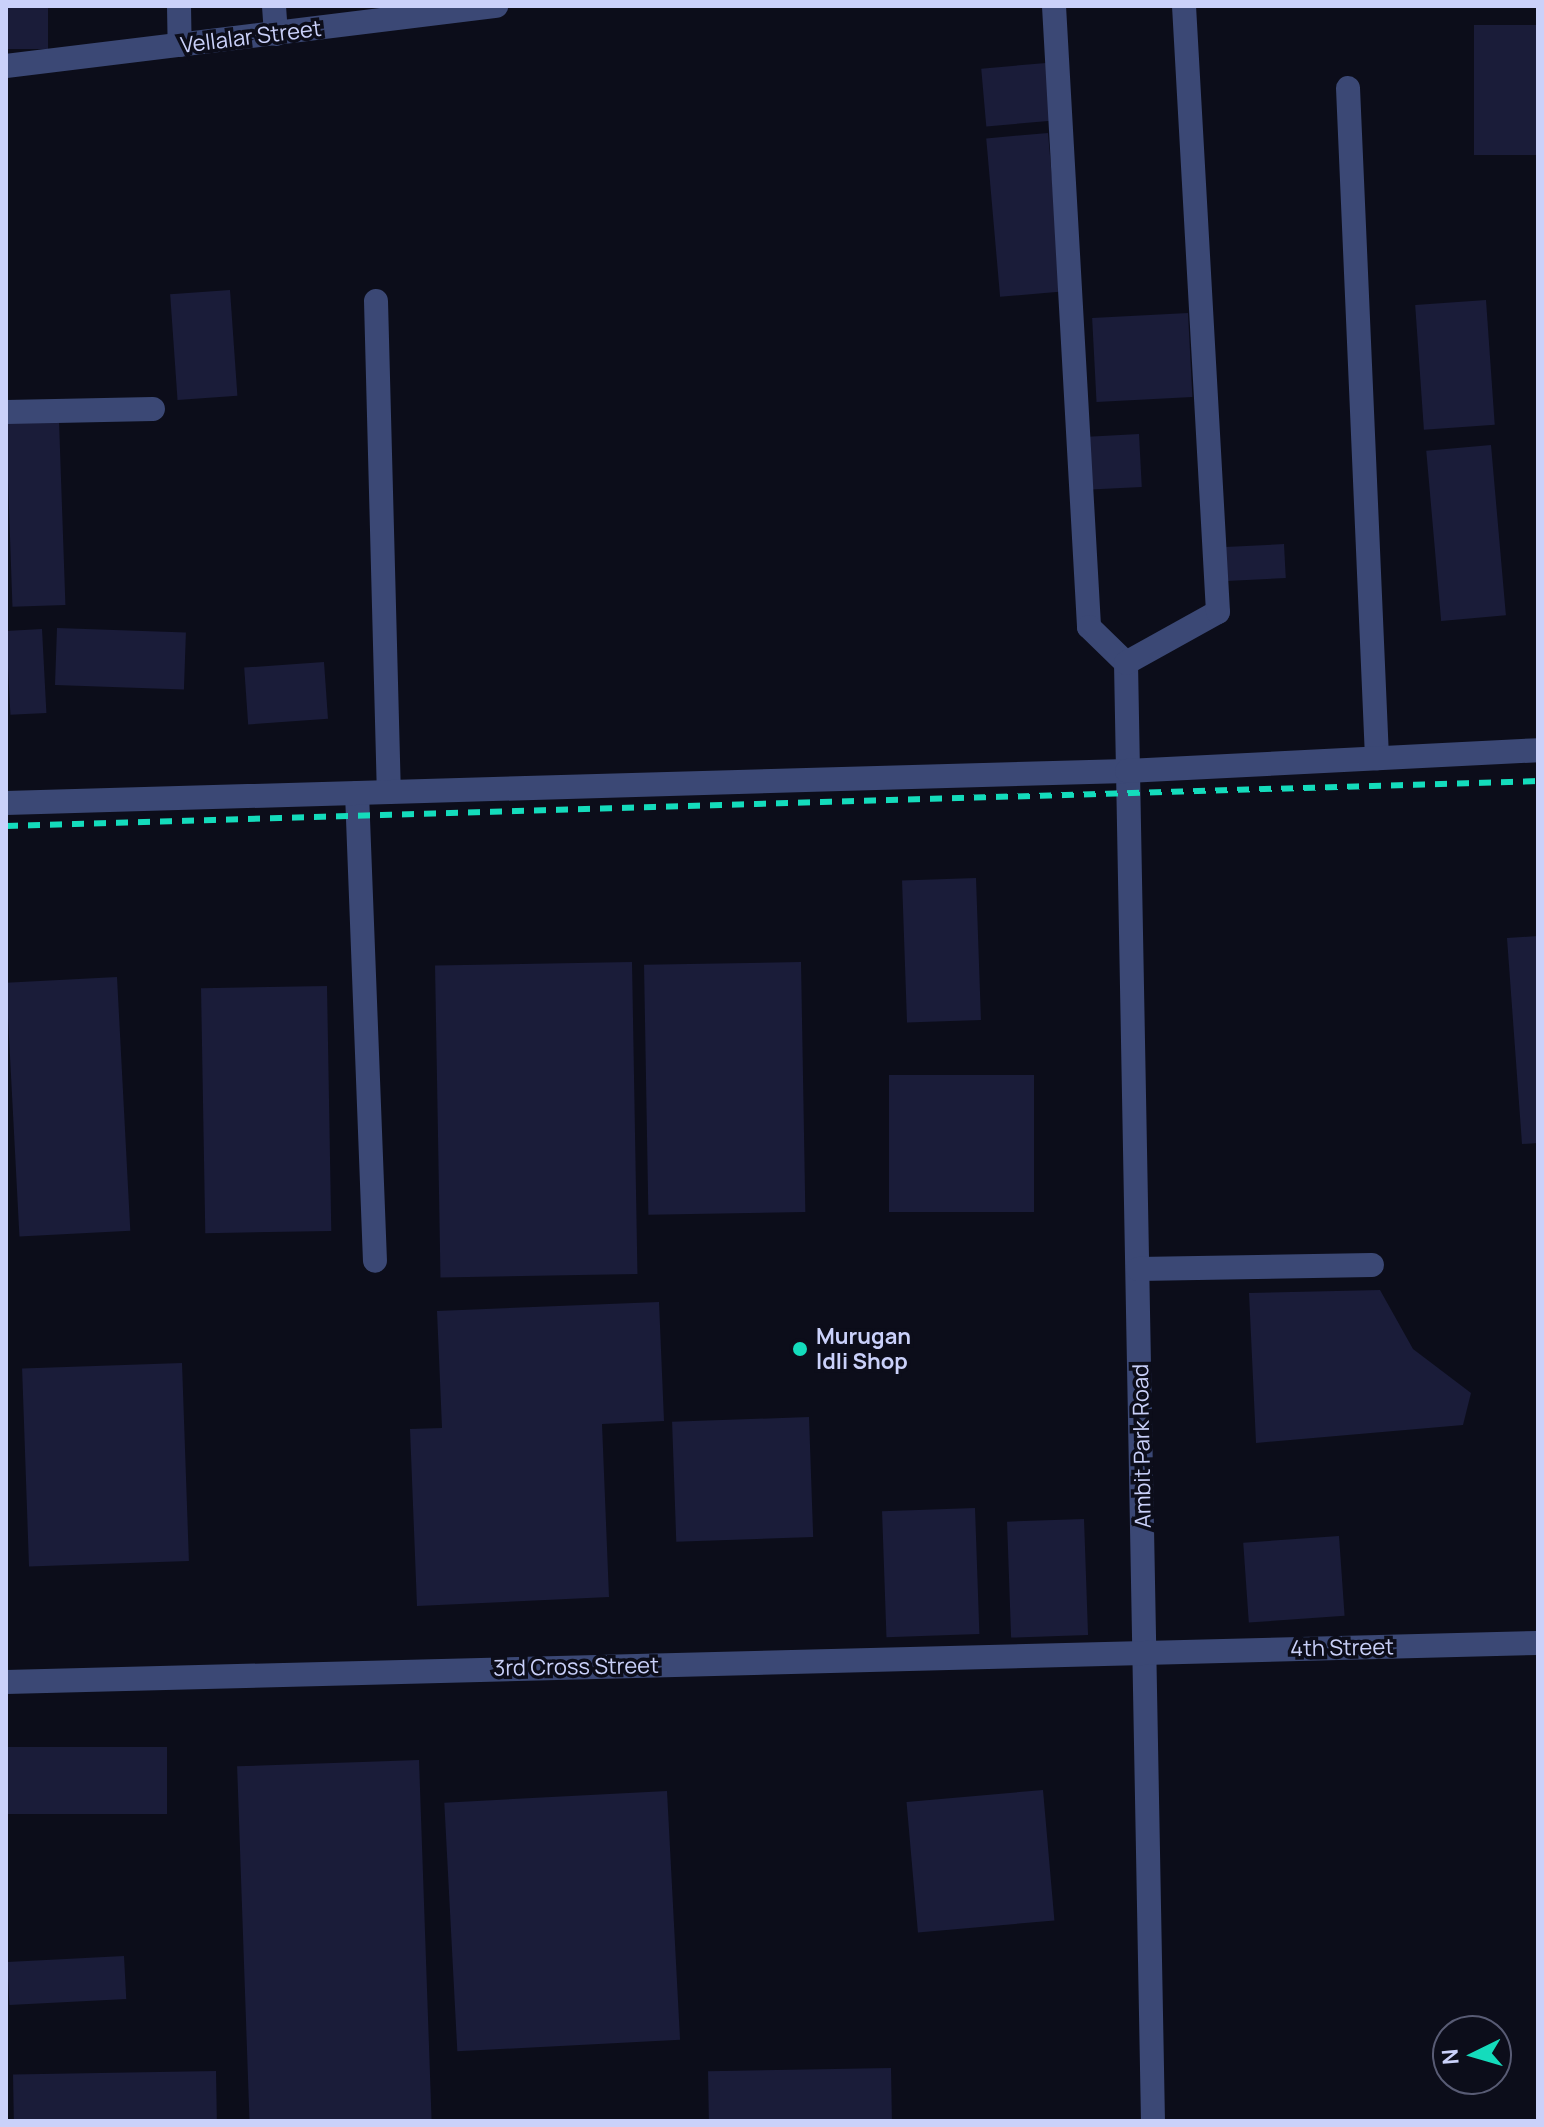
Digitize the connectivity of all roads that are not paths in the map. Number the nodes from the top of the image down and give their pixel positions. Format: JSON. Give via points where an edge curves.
{"nodes":[{"id":1,"x":179,"y":6,"type":"edge"},
{"id":2,"x":274,"y":6,"type":"edge"},
{"id":3,"x":496,"y":6,"type":"edge"},
{"id":4,"x":1054,"y":6,"type":"edge"},
{"id":5,"x":1184,"y":6,"type":"edge"},
{"id":6,"x":427,"y":11,"type":"edge"},
{"id":7,"x":276,"y":34,"type":"junction"},
{"id":8,"x":180,"y":45,"type":"junction"},
{"id":9,"x":6,"y":66,"type":"edge"},
{"id":10,"x":1348,"y":88,"type":"dead end"},
{"id":11,"x":376,"y":301,"type":"dead end"},
{"id":12,"x":153,"y":409,"type":"dead end"},
{"id":13,"x":6,"y":412,"type":"edge"},
{"id":14,"x":1126,"y":663,"type":"junction"},
{"id":15,"x":1538,"y":750,"type":"edge"},
{"id":16,"x":1377,"y":758,"type":"junction"},
{"id":17,"x":1127,"y":771,"type":"junction"},
{"id":18,"x":389,"y":792,"type":"junction"},
{"id":19,"x":357,"y":793,"type":"junction"},
{"id":20,"x":6,"y":803,"type":"edge"},
{"id":21,"x":375,"y":1261,"type":"dead end"},
{"id":22,"x":1372,"y":1265,"type":"dead end"},
{"id":23,"x":1138,"y":1269,"type":"junction"},
{"id":24,"x":1538,"y":1643,"type":"edge"},
{"id":25,"x":1147,"y":1652,"type":"junction"},
{"id":26,"x":6,"y":1682,"type":"edge"},
{"id":27,"x":1153,"y":2121,"type":"edge"}],
"edges":[{"from":1,"to":8,"type":"street"},
{"from":2,"to":7,"type":"street"},
{"from":3,"to":6,"type":"street","name":"Vellalar Street"},
{"from":4,"to":14,"type":"street","via":[[1089,627]]},
{"from":5,"to":14,"type":"street","via":[[1218,612]]},
{"from":6,"to":7,"type":"street","name":"Vellalar Street"},
{"from":7,"to":8,"type":"street","name":"Vellalar Street"},
{"from":8,"to":9,"type":"street","name":"Vellalar Street"},
{"from":10,"to":16,"type":"street"},
{"from":11,"to":18,"type":"street"},
{"from":12,"to":13,"type":"street"},
{"from":14,"to":17,"type":"street","name":"Ambit Park Road"},
{"from":15,"to":16,"type":"street"},
{"from":16,"to":17,"type":"street"},
{"from":17,"to":18,"type":"street"},
{"from":17,"to":23,"type":"street","name":"Ambit Park Road"},
{"from":18,"to":19,"type":"street"},
{"from":19,"to":20,"type":"street"},
{"from":19,"to":21,"type":"street"},
{"from":22,"to":23,"type":"street"},
{"from":23,"to":25,"type":"street","name":"Ambit Park Road"},
{"from":24,"to":25,"type":"street","name":"4th Street"},
{"from":25,"to":26,"type":"street","name":"3rd Cross Street"},
{"from":25,"to":27,"type":"street","name":"Ambit Park Road"}]}
